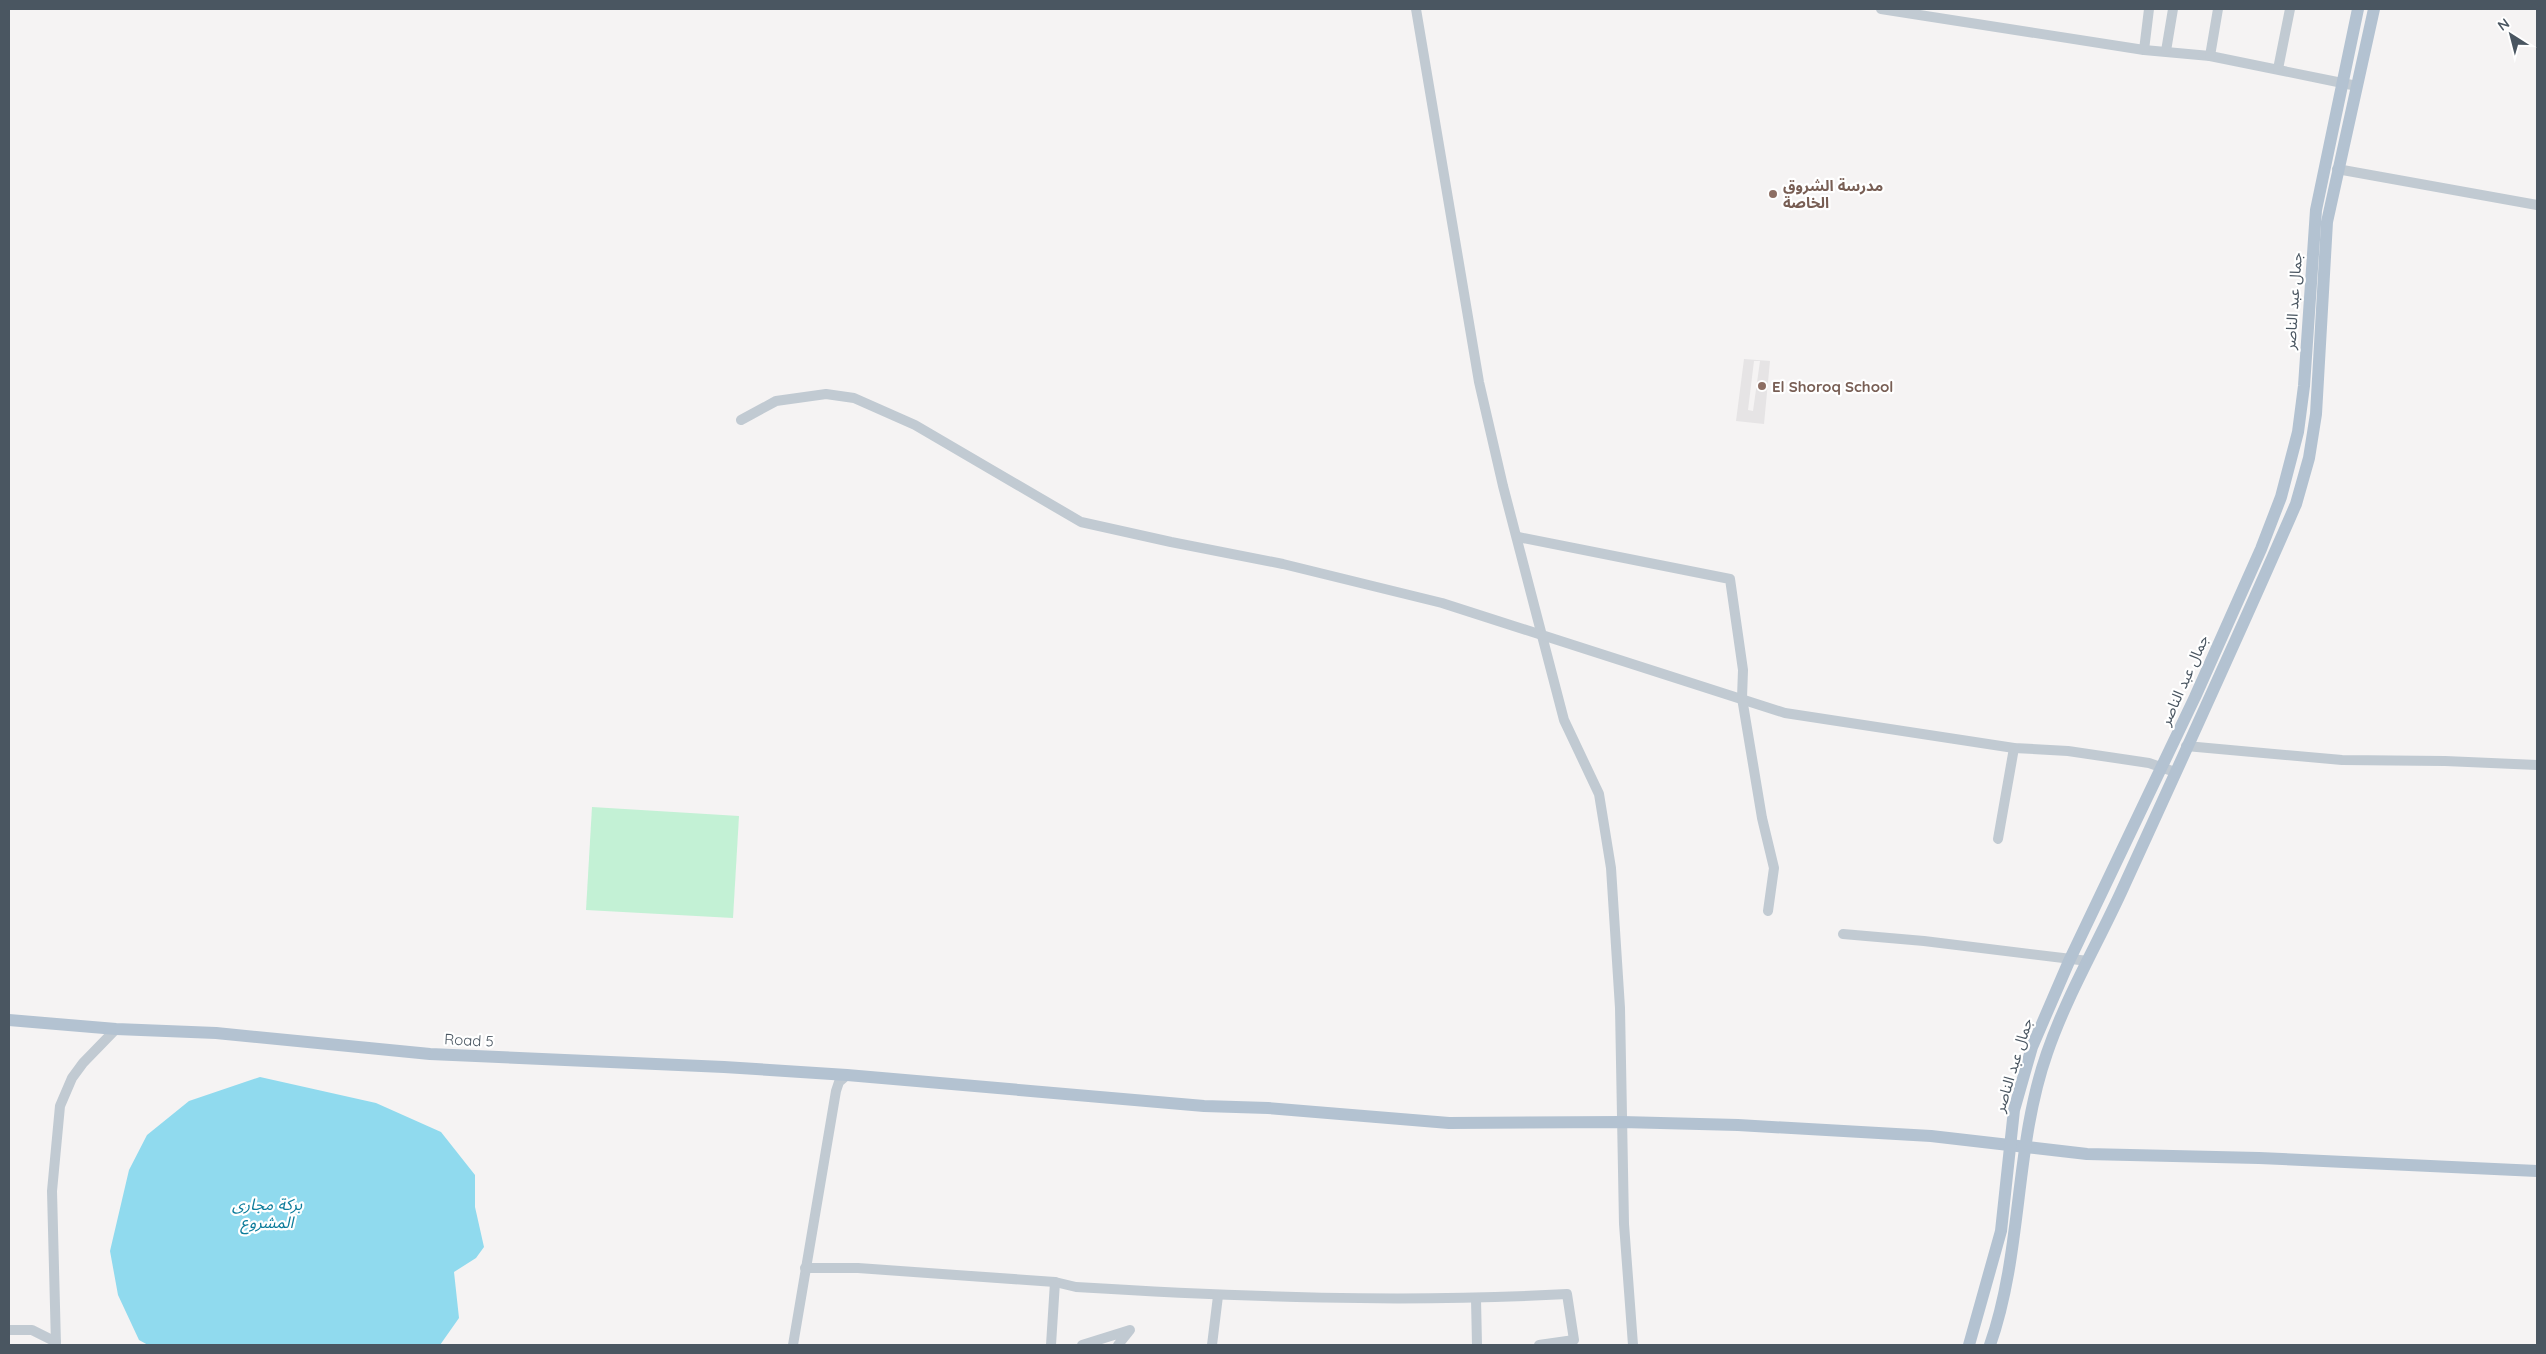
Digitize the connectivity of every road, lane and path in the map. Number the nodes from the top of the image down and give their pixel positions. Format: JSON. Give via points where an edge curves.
{"nodes":[{"id":1,"x":1416,"y":9,"type":"edge"},
{"id":2,"x":1881,"y":9,"type":"edge"},
{"id":3,"x":2150,"y":9,"type":"edge"},
{"id":4,"x":2173,"y":9,"type":"edge"},
{"id":5,"x":2218,"y":9,"type":"edge"},
{"id":6,"x":2290,"y":9,"type":"edge"},
{"id":7,"x":2358,"y":9,"type":"edge"},
{"id":8,"x":2374,"y":9,"type":"edge"},
{"id":9,"x":2144,"y":50,"type":"junction"},
{"id":10,"x":2166,"y":51,"type":"junction"},
{"id":11,"x":2210,"y":56,"type":"junction"},
{"id":12,"x":2278,"y":69,"type":"junction"},
{"id":13,"x":2342,"y":83,"type":"junction"},
{"id":14,"x":2357,"y":86,"type":"junction"},
{"id":15,"x":2337,"y":169,"type":"junction"},
{"id":16,"x":2537,"y":205,"type":"edge"},
{"id":17,"x":741,"y":420,"type":"dead end"},
{"id":18,"x":1518,"y":537,"type":"junction"},
{"id":19,"x":1540,"y":635,"type":"junction"},
{"id":20,"x":1742,"y":698,"type":"junction"},
{"id":21,"x":2186,"y":746,"type":"junction"},
{"id":22,"x":2014,"y":748,"type":"junction"},
{"id":23,"x":2537,"y":765,"type":"edge"},
{"id":24,"x":2163,"y":768,"type":"junction"},
{"id":25,"x":2175,"y":772,"type":"junction"},
{"id":26,"x":1998,"y":839,"type":"dead end"},
{"id":27,"x":1768,"y":911,"type":"dead end"},
{"id":28,"x":1843,"y":934,"type":"dead end"},
{"id":29,"x":2070,"y":958,"type":"junction"},
{"id":30,"x":2088,"y":961,"type":"junction"},
{"id":31,"x":9,"y":1020,"type":"edge"},
{"id":32,"x":116,"y":1029,"type":"junction"},
{"id":33,"x":847,"y":1075,"type":"junction"},
{"id":34,"x":1622,"y":1122,"type":"junction"},
{"id":35,"x":2009,"y":1145,"type":"junction"},
{"id":36,"x":2024,"y":1146,"type":"junction"},
{"id":37,"x":2537,"y":1171,"type":"edge"},
{"id":38,"x":805,"y":1268,"type":"junction"},
{"id":39,"x":1055,"y":1282,"type":"junction"},
{"id":40,"x":1218,"y":1296,"type":"junction"},
{"id":41,"x":1476,"y":1299,"type":"junction"},
{"id":42,"x":9,"y":1330,"type":"edge"},
{"id":43,"x":56,"y":1343,"type":"edge"},
{"id":44,"x":1574,"y":1343,"type":"edge"},
{"id":45,"x":793,"y":1345,"type":"edge"},
{"id":46,"x":1050,"y":1345,"type":"edge"},
{"id":47,"x":1082,"y":1345,"type":"edge"},
{"id":48,"x":1118,"y":1345,"type":"edge"},
{"id":49,"x":1212,"y":1345,"type":"edge"},
{"id":50,"x":1477,"y":1345,"type":"edge"},
{"id":51,"x":1539,"y":1345,"type":"edge"},
{"id":52,"x":1633,"y":1345,"type":"edge"},
{"id":53,"x":1969,"y":1345,"type":"edge"},
{"id":54,"x":1990,"y":1345,"type":"edge"}],
"edges":[{"from":1,"to":18,"type":"street","via":[[1479,382]]},
{"from":2,"to":9,"type":"street"},
{"from":3,"to":9,"type":"street"},
{"from":4,"to":10,"type":"street"},
{"from":5,"to":11,"type":"street"},
{"from":6,"to":12,"type":"street"},
{"from":7,"to":13,"type":"main road","name":"جمال عبد الناصر"},
{"from":8,"to":14,"type":"main road","name":"جمال عبد الناصر"},
{"from":9,"to":10,"type":"street"},
{"from":10,"to":11,"type":"street"},
{"from":11,"to":12,"type":"street"},
{"from":12,"to":13,"type":"street"},
{"from":13,"to":14,"type":"street"},
{"from":13,"to":24,"type":"main road","name":"جمال عبد الناصر","via":[[2316,210],[2304,386],[2298,432],[2288,472],[2261,549]]},
{"from":14,"to":15,"type":"main road","name":"جمال عبد الناصر"},
{"from":15,"to":16,"type":"street"},
{"from":15,"to":21,"type":"main road","name":"جمال عبد الناصر","via":[[2327,222],[2321,366],[2309,458],[2296,504]]},
{"from":17,"to":19,"type":"street","via":[[776,401],[826,394],[854,398],[915,425],[1081,522],[1283,564],[1442,603]]},
{"from":18,"to":19,"type":"street"},
{"from":18,"to":20,"type":"street","via":[[1730,579],[1743,670]]},
{"from":19,"to":20,"type":"street"},
{"from":19,"to":34,"type":"street","via":[[1564,720],[1598,794],[1605,831],[1611,868],[1618,979]]},
{"from":20,"to":22,"type":"street","via":[[1785,713]]},
{"from":20,"to":27,"type":"street","via":[[1762,818],[1774,868]]},
{"from":21,"to":23,"type":"street","via":[[2342,760]]},
{"from":21,"to":25,"type":"main road","name":"جمال عبد الناصر"},
{"from":22,"to":24,"type":"street","via":[[2068,751]]},
{"from":22,"to":26,"type":"street"},
{"from":24,"to":25,"type":"street"},
{"from":24,"to":29,"type":"main road","name":"جمال عبد الناصر"},
{"from":25,"to":30,"type":"main road","name":"جمال عبد الناصر"},
{"from":28,"to":29,"type":"street"},
{"from":29,"to":30,"type":"street"},
{"from":29,"to":35,"type":"main road","name":"جمال عبد الناصر","via":[[2032,1047],[2014,1110]]},
{"from":30,"to":36,"type":"main road","name":"جمال عبد الناصر","via":[[2046,1053]]},
{"from":31,"to":32,"type":"main road","name":"Road 5"},
{"from":32,"to":33,"type":"main road","name":"Road 5","via":[[226,1034],[430,1054],[724,1066]]},
{"from":32,"to":43,"type":"street","via":[[83,1062],[60,1106],[52,1191]]},
{"from":33,"to":34,"type":"main road","name":"Road 5","via":[[1204,1106],[1449,1123]]},
{"from":33,"to":38,"type":"street","via":[[839,1082],[836,1091]]},
{"from":34,"to":35,"type":"main road","name":"Road 5","via":[[1931,1136]]},
{"from":34,"to":52,"type":"street","via":[[1624,1224]]},
{"from":35,"to":36,"type":"main road","name":"Road 5"},
{"from":35,"to":53,"type":"main road","name":"جمال عبد الناصر","via":[[2001,1231]]},
{"from":36,"to":37,"type":"main road","name":"Road 5","via":[[2088,1154]]},
{"from":36,"to":54,"type":"main road","name":"جمال عبد الناصر","via":[[2000,1317]]},
{"from":38,"to":39,"type":"street","via":[[858,1268]]},
{"from":38,"to":45,"type":"street"},
{"from":39,"to":40,"type":"street","via":[[1076,1287]]},
{"from":39,"to":46,"type":"street"},
{"from":40,"to":41,"type":"street"},
{"from":40,"to":49,"type":"street"},
{"from":41,"to":44,"type":"street","via":[[1568,1294]]},
{"from":41,"to":50,"type":"street"},
{"from":42,"to":43,"type":"street","via":[[32,1330]]},
{"from":44,"to":51,"type":"street"},
{"from":47,"to":48,"type":"street","via":[[1130,1330]]}]}
